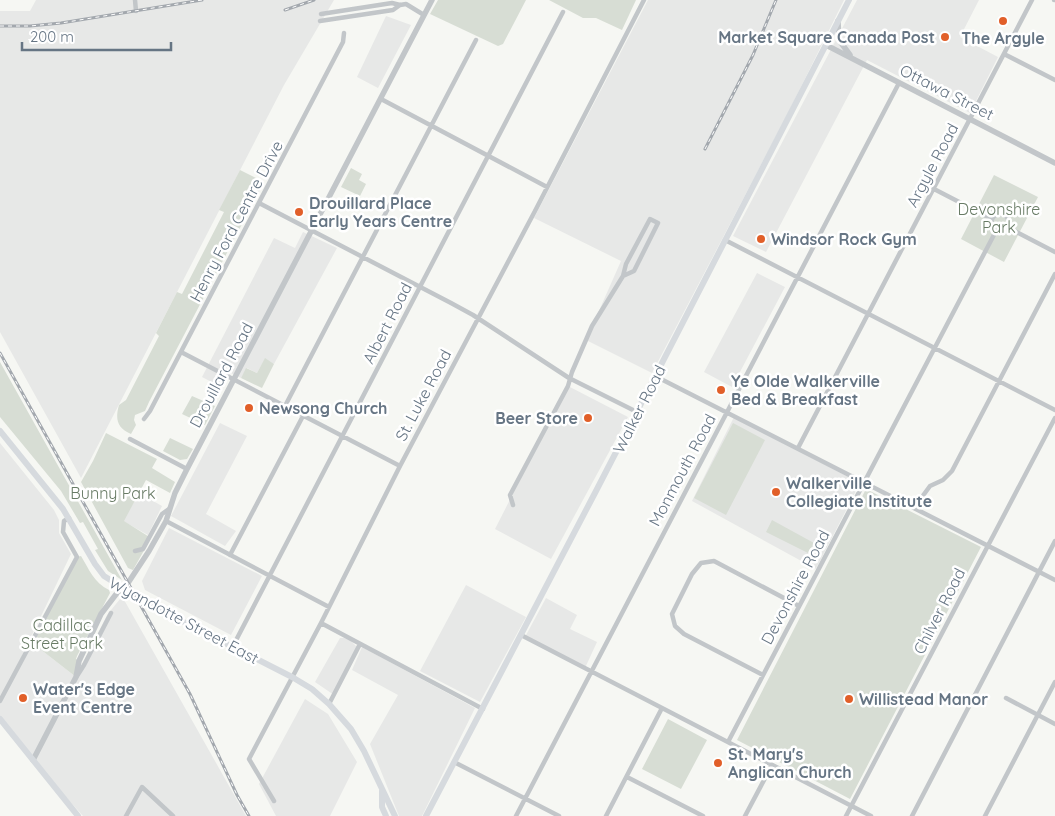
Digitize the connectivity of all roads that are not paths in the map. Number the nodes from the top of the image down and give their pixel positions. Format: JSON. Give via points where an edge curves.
{"nodes":[{"id":1,"x":135,"y":0,"type":"edge"},
{"id":2,"x":432,"y":0,"type":"edge"},
{"id":3,"x":644,"y":0,"type":"edge"},
{"id":4,"x":849,"y":0,"type":"edge"},
{"id":5,"x":1032,"y":0,"type":"edge"},
{"id":6,"x":400,"y":5,"type":"junction"},
{"id":7,"x":136,"y":11,"type":"dead end"},
{"id":8,"x":563,"y":12,"type":"dead end"},
{"id":9,"x":321,"y":14,"type":"dead end"},
{"id":10,"x":424,"y":15,"type":"junction"},
{"id":11,"x":320,"y":21,"type":"dead end"},
{"id":12,"x":838,"y":22,"type":"junction"},
{"id":13,"x":344,"y":33,"type":"dead end"},
{"id":14,"x":476,"y":40,"type":"dead end"},
{"id":15,"x":826,"y":45,"type":"junction"},
{"id":16,"x":1004,"y":54,"type":"junction"},
{"id":17,"x":853,"y":59,"type":"junction"},
{"id":18,"x":1055,"y":80,"type":"edge"},
{"id":19,"x":899,"y":83,"type":"junction"},
{"id":20,"x":381,"y":99,"type":"junction"},
{"id":21,"x":970,"y":120,"type":"junction"},
{"id":22,"x":431,"y":126,"type":"junction"},
{"id":23,"x":488,"y":156,"type":"junction"},
{"id":24,"x":1055,"y":164,"type":"edge"},
{"id":25,"x":547,"y":187,"type":"junction"},
{"id":26,"x":934,"y":189,"type":"junction"},
{"id":27,"x":260,"y":203,"type":"junction"},
{"id":28,"x":992,"y":219,"type":"junction"},
{"id":29,"x":1007,"y":227,"type":"junction"},
{"id":30,"x":312,"y":230,"type":"junction"},
{"id":31,"x":996,"y":231,"type":"junction"},
{"id":32,"x":725,"y":240,"type":"junction"},
{"id":33,"x":1055,"y":252,"type":"edge"},
{"id":34,"x":363,"y":257,"type":"junction"},
{"id":35,"x":1055,"y":274,"type":"edge"},
{"id":36,"x":623,"y":276,"type":"junction"},
{"id":37,"x":797,"y":277,"type":"junction"},
{"id":38,"x":420,"y":287,"type":"junction"},
{"id":39,"x":868,"y":314,"type":"junction"},
{"id":40,"x":478,"y":319,"type":"junction"},
{"id":41,"x":934,"y":347,"type":"junction"},
{"id":42,"x":181,"y":352,"type":"junction"},
{"id":43,"x":655,"y":376,"type":"junction"},
{"id":44,"x":569,"y":378,"type":"junction"},
{"id":45,"x":234,"y":380,"type":"junction"},
{"id":46,"x":999,"y":381,"type":"junction"},
{"id":47,"x":285,"y":406,"type":"junction"},
{"id":48,"x":1055,"y":410,"type":"edge"},
{"id":49,"x":637,"y":412,"type":"junction"},
{"id":50,"x":726,"y":412,"type":"junction"},
{"id":51,"x":302,"y":416,"type":"junction"},
{"id":52,"x":1055,"y":418,"type":"edge"},
{"id":53,"x":144,"y":419,"type":"dead end"},
{"id":54,"x":0,"y":431,"type":"edge"},
{"id":55,"x":342,"y":436,"type":"junction"},
{"id":56,"x":130,"y":439,"type":"dead end"},
{"id":57,"x":798,"y":448,"type":"junction"},
{"id":58,"x":400,"y":466,"type":"junction"},
{"id":59,"x":187,"y":469,"type":"junction"},
{"id":60,"x":863,"y":482,"type":"junction"},
{"id":61,"x":513,"y":505,"type":"dead end"},
{"id":62,"x":914,"y":508,"type":"junction"},
{"id":63,"x":169,"y":509,"type":"junction"},
{"id":64,"x":69,"y":518,"type":"junction"},
{"id":65,"x":166,"y":521,"type":"junction"},
{"id":66,"x":1055,"y":541,"type":"edge"},
{"id":67,"x":987,"y":545,"type":"junction"},
{"id":68,"x":135,"y":551,"type":"dead end"},
{"id":69,"x":230,"y":555,"type":"junction"},
{"id":70,"x":1039,"y":572,"type":"junction"},
{"id":71,"x":269,"y":576,"type":"junction"},
{"id":72,"x":1055,"y":580,"type":"edge"},
{"id":73,"x":123,"y":589,"type":"junction"},
{"id":74,"x":799,"y":606,"type":"junction"},
{"id":75,"x":329,"y":607,"type":"junction"},
{"id":76,"x":111,"y":613,"type":"dead end"},
{"id":77,"x":321,"y":623,"type":"junction"},
{"id":78,"x":521,"y":635,"type":"junction"},
{"id":79,"x":360,"y":644,"type":"junction"},
{"id":80,"x":233,"y":646,"type":"junction"},
{"id":81,"x":591,"y":672,"type":"junction"},
{"id":82,"x":763,"y":675,"type":"junction"},
{"id":83,"x":76,"y":677,"type":"junction"},
{"id":84,"x":292,"y":677,"type":"junction"},
{"id":85,"x":1055,"y":682,"type":"edge"},
{"id":86,"x":1006,"y":698,"type":"dead end"},
{"id":87,"x":0,"y":701,"type":"edge"},
{"id":88,"x":329,"y":704,"type":"junction"},
{"id":89,"x":483,"y":708,"type":"junction"},
{"id":90,"x":662,"y":708,"type":"junction"},
{"id":91,"x":1038,"y":715,"type":"junction"},
{"id":92,"x":0,"y":719,"type":"edge"},
{"id":93,"x":1055,"y":724,"type":"edge"},
{"id":94,"x":728,"y":742,"type":"junction"},
{"id":95,"x":33,"y":760,"type":"junction"},
{"id":96,"x":454,"y":762,"type":"junction"},
{"id":97,"x":772,"y":765,"type":"junction"},
{"id":98,"x":627,"y":776,"type":"junction"},
{"id":99,"x":382,"y":791,"type":"junction"},
{"id":100,"x":525,"y":799,"type":"junction"},
{"id":101,"x":274,"y":801,"type":"dead end"},
{"id":102,"x":851,"y":806,"type":"junction"},
{"id":103,"x":692,"y":810,"type":"junction"},
{"id":104,"x":78,"y":816,"type":"edge"},
{"id":105,"x":126,"y":816,"type":"edge"},
{"id":106,"x":172,"y":816,"type":"edge"},
{"id":107,"x":386,"y":816,"type":"edge"},
{"id":108,"x":395,"y":816,"type":"edge"},
{"id":109,"x":426,"y":816,"type":"edge"},
{"id":110,"x":516,"y":816,"type":"edge"},
{"id":111,"x":559,"y":816,"type":"edge"},
{"id":112,"x":606,"y":816,"type":"edge"},
{"id":113,"x":689,"y":816,"type":"edge"},
{"id":114,"x":703,"y":816,"type":"edge"},
{"id":115,"x":745,"y":816,"type":"edge"},
{"id":116,"x":846,"y":816,"type":"edge"},
{"id":117,"x":871,"y":816,"type":"edge"},
{"id":118,"x":912,"y":816,"type":"edge"},
{"id":119,"x":986,"y":816,"type":"edge"}],
"edges":[{"from":1,"to":7,"type":"street"},
{"from":2,"to":10,"type":"street","name":"Drouillard Road"},
{"from":3,"to":25,"type":"street","name":"St. Luke Road"},
{"from":4,"to":12,"type":"main road","name":"Walker Road"},
{"from":5,"to":16,"type":"street","name":"Argyle Road"},
{"from":6,"to":9,"type":"street","via":[[392,3]]},
{"from":6,"to":10,"type":"street","via":[[406,4]]},
{"from":6,"to":11,"type":"street","via":[[393,10]]},
{"from":8,"to":23,"type":"street","name":"Albert Road"},
{"from":10,"to":20,"type":"street","name":"Drouillard Road"},
{"from":12,"to":15,"type":"main road","name":"Walker Road"},
{"from":12,"to":17,"type":"street","via":[[839,40]]},
{"from":13,"to":27,"type":"street","name":"Henry Ford Centre Drive","via":[[343,42]]},
{"from":14,"to":22,"type":"street"},
{"from":15,"to":17,"type":"street","name":"Ottawa Street"},
{"from":15,"to":32,"type":"main road","name":"Walker Road"},
{"from":16,"to":18,"type":"street"},
{"from":16,"to":21,"type":"street","name":"Argyle Road"},
{"from":17,"to":19,"type":"street","name":"Ottawa Street"},
{"from":19,"to":21,"type":"street","name":"Ottawa Street"},
{"from":19,"to":37,"type":"street","name":"Monmouth Road"},
{"from":20,"to":22,"type":"street"},
{"from":20,"to":30,"type":"street","name":"Drouillard Road"},
{"from":21,"to":24,"type":"street","name":"Ottawa Street"},
{"from":21,"to":26,"type":"street","name":"Argyle Road"},
{"from":22,"to":23,"type":"street"},
{"from":22,"to":34,"type":"street"},
{"from":23,"to":25,"type":"street"},
{"from":23,"to":38,"type":"street","name":"Albert Road"},
{"from":25,"to":40,"type":"street","name":"St. Luke Road"},
{"from":26,"to":28,"type":"street"},
{"from":26,"to":39,"type":"street","name":"Argyle Road"},
{"from":27,"to":30,"type":"street"},
{"from":27,"to":42,"type":"street","name":"Henry Ford Centre Drive"},
{"from":28,"to":29,"type":"street","via":[[999,214],[1004,215],[1008,220]]},
{"from":28,"to":31,"type":"street","via":[[992,227]]},
{"from":29,"to":31,"type":"street"},
{"from":29,"to":33,"type":"street"},
{"from":30,"to":34,"type":"street"},
{"from":30,"to":45,"type":"street","name":"Drouillard Road"},
{"from":31,"to":41,"type":"street","name":"Devonshire Road"},
{"from":32,"to":37,"type":"street"},
{"from":32,"to":43,"type":"main road","name":"Walker Road"},
{"from":34,"to":38,"type":"street"},
{"from":34,"to":47,"type":"street"},
{"from":35,"to":46,"type":"street"},
{"from":36,"to":36,"type":"street","via":[[650,219],[658,223],[634,271]]},
{"from":36,"to":44,"type":"street","via":[[592,326]]},
{"from":37,"to":39,"type":"street"},
{"from":37,"to":50,"type":"street","name":"Monmouth Road"},
{"from":38,"to":40,"type":"street"},
{"from":38,"to":55,"type":"street","name":"Albert Road"},
{"from":39,"to":41,"type":"street"},
{"from":39,"to":57,"type":"street","name":"Argyle Road"},
{"from":40,"to":44,"type":"street"},
{"from":40,"to":58,"type":"street","name":"St. Luke Road"},
{"from":41,"to":46,"type":"street"},
{"from":41,"to":60,"type":"street","name":"Devonshire Road"},
{"from":42,"to":45,"type":"street"},
{"from":42,"to":53,"type":"street","name":"Henry Ford Centre Drive"},
{"from":43,"to":49,"type":"main road","name":"Walker Road"},
{"from":43,"to":50,"type":"street"},
{"from":44,"to":49,"type":"street"},
{"from":44,"to":61,"type":"street","via":[[568,386],[510,494]]},
{"from":45,"to":47,"type":"street"},
{"from":45,"to":59,"type":"street","name":"Drouillard Road"},
{"from":46,"to":48,"type":"street"},
{"from":46,"to":62,"type":"street","via":[[952,470],[943,480],[930,486]]},
{"from":47,"to":51,"type":"street"},
{"from":49,"to":78,"type":"main road","name":"Walker Road"},
{"from":50,"to":57,"type":"street"},
{"from":50,"to":81,"type":"street","name":"Monmouth Road"},
{"from":51,"to":55,"type":"street"},
{"from":51,"to":69,"type":"street"},
{"from":52,"to":67,"type":"street","name":"Chilver Road"},
{"from":54,"to":64,"type":"main road","name":"Wyandotte Street East"},
{"from":55,"to":58,"type":"street"},
{"from":55,"to":71,"type":"street","name":"Albert Road"},
{"from":56,"to":59,"type":"street"},
{"from":57,"to":60,"type":"street"},
{"from":58,"to":75,"type":"street","name":"St. Luke Road"},
{"from":59,"to":63,"type":"street","name":"Drouillard Road"},
{"from":60,"to":62,"type":"street"},
{"from":60,"to":74,"type":"street","name":"Devonshire Road"},
{"from":62,"to":67,"type":"street"},
{"from":63,"to":65,"type":"street","name":"Drouillard Road"},
{"from":63,"to":68,"type":"street","via":[[162,514],[143,549]]},
{"from":64,"to":73,"type":"main road","name":"Wyandotte Street East","via":[[104,576]]},
{"from":64,"to":87,"type":"street","via":[[64,521],[63,532],[77,557]]},
{"from":65,"to":69,"type":"street"},
{"from":65,"to":73,"type":"street","name":"Drouillard Road"},
{"from":66,"to":70,"type":"street"},
{"from":67,"to":70,"type":"street"},
{"from":67,"to":102,"type":"street","name":"Chilver Road"},
{"from":69,"to":71,"type":"street"},
{"from":70,"to":72,"type":"street"},
{"from":70,"to":118,"type":"street"},
{"from":71,"to":75,"type":"street"},
{"from":71,"to":80,"type":"street","name":"Albert Road"},
{"from":73,"to":80,"type":"main road","name":"Wyandotte Street East"},
{"from":73,"to":83,"type":"street","name":"Drouillard Road","via":[[101,614],[79,661]]},
{"from":74,"to":82,"type":"street","name":"Devonshire Road"},
{"from":74,"to":82,"type":"street","via":[[714,562],[701,563],[692,574],[672,614],[675,626],[684,634]]},
{"from":75,"to":77,"type":"street","name":"St. Luke Road"},
{"from":76,"to":83,"type":"street"},
{"from":77,"to":79,"type":"street"},
{"from":77,"to":84,"type":"street","name":"St. Luke Road"},
{"from":78,"to":81,"type":"street"},
{"from":78,"to":89,"type":"main road","name":"Walker Road"},
{"from":79,"to":88,"type":"street"},
{"from":79,"to":89,"type":"street"},
{"from":80,"to":84,"type":"main road","name":"Wyandotte Street East"},
{"from":81,"to":90,"type":"street"},
{"from":81,"to":100,"type":"street","name":"Monmouth Road"},
{"from":82,"to":94,"type":"street","name":"Devonshire Road"},
{"from":83,"to":95,"type":"street","name":"Drouillard Road"},
{"from":84,"to":88,"type":"main road","name":"Wyandotte Street East"},
{"from":84,"to":101,"type":"street","name":"St. Luke Road","via":[[249,759]]},
{"from":85,"to":91,"type":"street"},
{"from":86,"to":91,"type":"street"},
{"from":88,"to":99,"type":"main road","name":"Wyandotte Street East","via":[[351,729]]},
{"from":89,"to":96,"type":"main road","name":"Walker Road"},
{"from":90,"to":94,"type":"street"},
{"from":90,"to":98,"type":"street"},
{"from":91,"to":93,"type":"street"},
{"from":91,"to":119,"type":"street"},
{"from":92,"to":95,"type":"main road"},
{"from":94,"to":97,"type":"street"},
{"from":95,"to":104,"type":"main road"},
{"from":96,"to":100,"type":"street"},
{"from":96,"to":109,"type":"main road","name":"Walker Road"},
{"from":97,"to":102,"type":"street"},
{"from":97,"to":115,"type":"street"},
{"from":98,"to":103,"type":"street"},
{"from":98,"to":112,"type":"street"},
{"from":99,"to":107,"type":"main road","name":"Wyandotte Street East","via":[[382,807]]},
{"from":99,"to":108,"type":"main road","name":"Wyandotte Street East"},
{"from":100,"to":110,"type":"street","name":"Monmouth Road"},
{"from":100,"to":111,"type":"street"},
{"from":102,"to":116,"type":"street","name":"Chilver Road"},
{"from":102,"to":117,"type":"street"},
{"from":103,"to":113,"type":"street"},
{"from":103,"to":114,"type":"street"},
{"from":105,"to":106,"type":"street","via":[[142,787]]}]}
